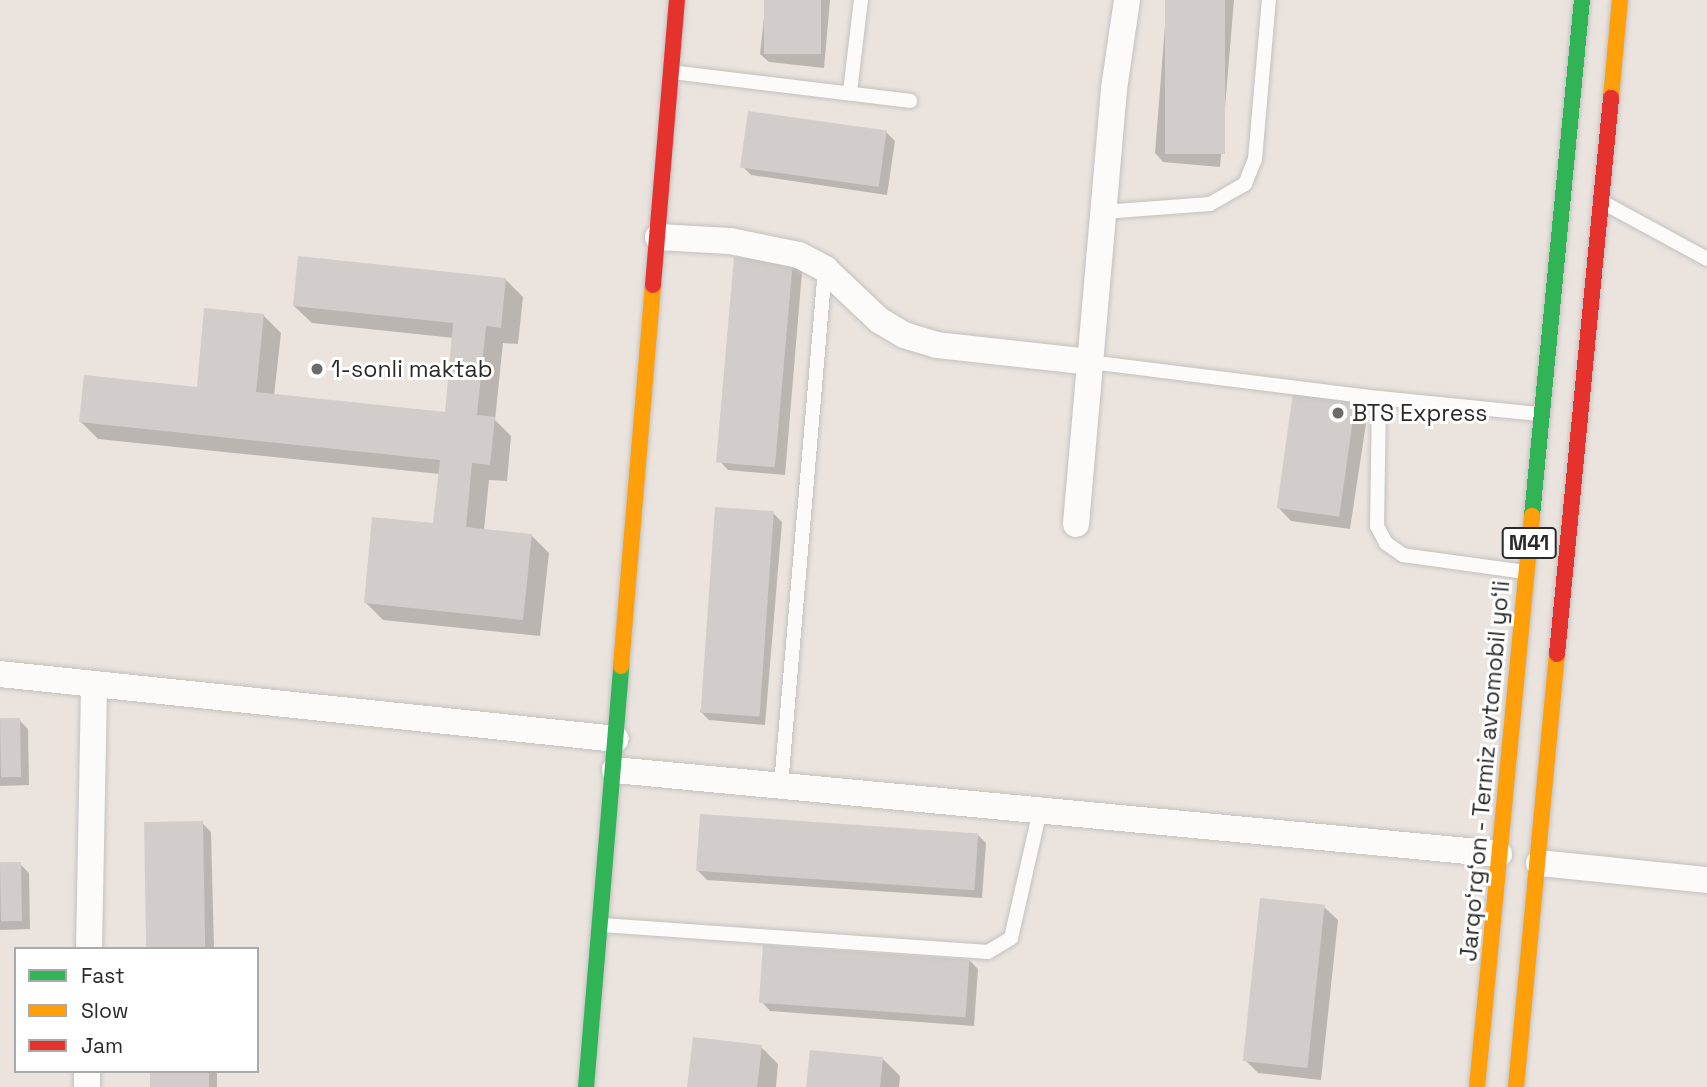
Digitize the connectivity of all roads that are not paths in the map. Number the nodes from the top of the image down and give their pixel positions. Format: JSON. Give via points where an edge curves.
{"nodes":[{"id":1,"x":677,"y":0,"type":"edge"},
{"id":2,"x":860,"y":0,"type":"edge"},
{"id":3,"x":1127,"y":0,"type":"edge"},
{"id":4,"x":1269,"y":0,"type":"edge"},
{"id":5,"x":1582,"y":0,"type":"edge"},
{"id":6,"x":1620,"y":0,"type":"edge"},
{"id":7,"x":671,"y":72,"type":"junction"},
{"id":8,"x":850,"y":92,"type":"junction"},
{"id":9,"x":910,"y":101,"type":"dead end"},
{"id":10,"x":1600,"y":200,"type":"junction"},
{"id":11,"x":1103,"y":212,"type":"junction"},
{"id":12,"x":658,"y":237,"type":"junction"},
{"id":13,"x":1707,"y":259,"type":"edge"},
{"id":14,"x":825,"y":269,"type":"junction"},
{"id":15,"x":1090,"y":362,"type":"junction"},
{"id":16,"x":1379,"y":398,"type":"junction"},
{"id":17,"x":1542,"y":414,"type":"junction"},
{"id":18,"x":1076,"y":524,"type":"dead end"},
{"id":19,"x":1527,"y":572,"type":"junction"},
{"id":20,"x":0,"y":674,"type":"edge"},
{"id":21,"x":94,"y":684,"type":"junction"},
{"id":22,"x":616,"y":739,"type":"junction"},
{"id":23,"x":615,"y":770,"type":"junction"},
{"id":24,"x":780,"y":785,"type":"junction"},
{"id":25,"x":1040,"y":810,"type":"junction"},
{"id":26,"x":1499,"y":854,"type":"junction"},
{"id":27,"x":1539,"y":863,"type":"junction"},
{"id":28,"x":1707,"y":880,"type":"edge"},
{"id":29,"x":601,"y":925,"type":"junction"},
{"id":30,"x":89,"y":947,"type":"edge"},
{"id":31,"x":586,"y":1087,"type":"edge"},
{"id":32,"x":1477,"y":1087,"type":"edge"},
{"id":33,"x":1516,"y":1087,"type":"edge"}],
"edges":[{"from":1,"to":7,"type":"main road"},
{"from":2,"to":8,"type":"lane"},
{"from":3,"to":11,"type":"street"},
{"from":4,"to":11,"type":"lane","via":[[1255,159],[1245,184],[1210,204]]},
{"from":5,"to":17,"type":"main road","name":"Jarqoʻrgʻon - Termiz avtomobil yoʻli","number":"M41"},
{"from":6,"to":10,"type":"main road","number":"M41"},
{"from":7,"to":8,"type":"lane"},
{"from":7,"to":12,"type":"main road"},
{"from":8,"to":9,"type":"lane"},
{"from":10,"to":13,"type":"lane"},
{"from":10,"to":27,"type":"main road","number":"M41"},
{"from":11,"to":15,"type":"street"},
{"from":12,"to":14,"type":"street","via":[[730,241],[799,255]]},
{"from":12,"to":22,"type":"main road"},
{"from":14,"to":15,"type":"street","via":[[879,320],[904,335],[937,345]]},
{"from":14,"to":24,"type":"lane"},
{"from":15,"to":16,"type":"lane"},
{"from":15,"to":18,"type":"street"},
{"from":16,"to":17,"type":"lane"},
{"from":16,"to":19,"type":"lane","via":[[1377,526],[1386,543],[1403,555]]},
{"from":17,"to":19,"type":"main road","name":"Jarqoʻrgʻon - Termiz avtomobil yoʻli","number":"M41"},
{"from":19,"to":26,"type":"main road","name":"Jarqoʻrgʻon - Termiz avtomobil yoʻli","number":"M41"},
{"from":20,"to":21,"type":"street"},
{"from":21,"to":22,"type":"street"},
{"from":21,"to":30,"type":"street"},
{"from":22,"to":23,"type":"main road"},
{"from":23,"to":24,"type":"street"},
{"from":23,"to":29,"type":"main road"},
{"from":24,"to":25,"type":"street"},
{"from":25,"to":26,"type":"street"},
{"from":25,"to":29,"type":"lane","via":[[1011,938],[988,952]]},
{"from":26,"to":32,"type":"main road","name":"Jarqoʻrgʻon - Termiz avtomobil yoʻli","number":"M41"},
{"from":27,"to":28,"type":"street"},
{"from":27,"to":33,"type":"main road","number":"M41"},
{"from":29,"to":31,"type":"main road"}]}
